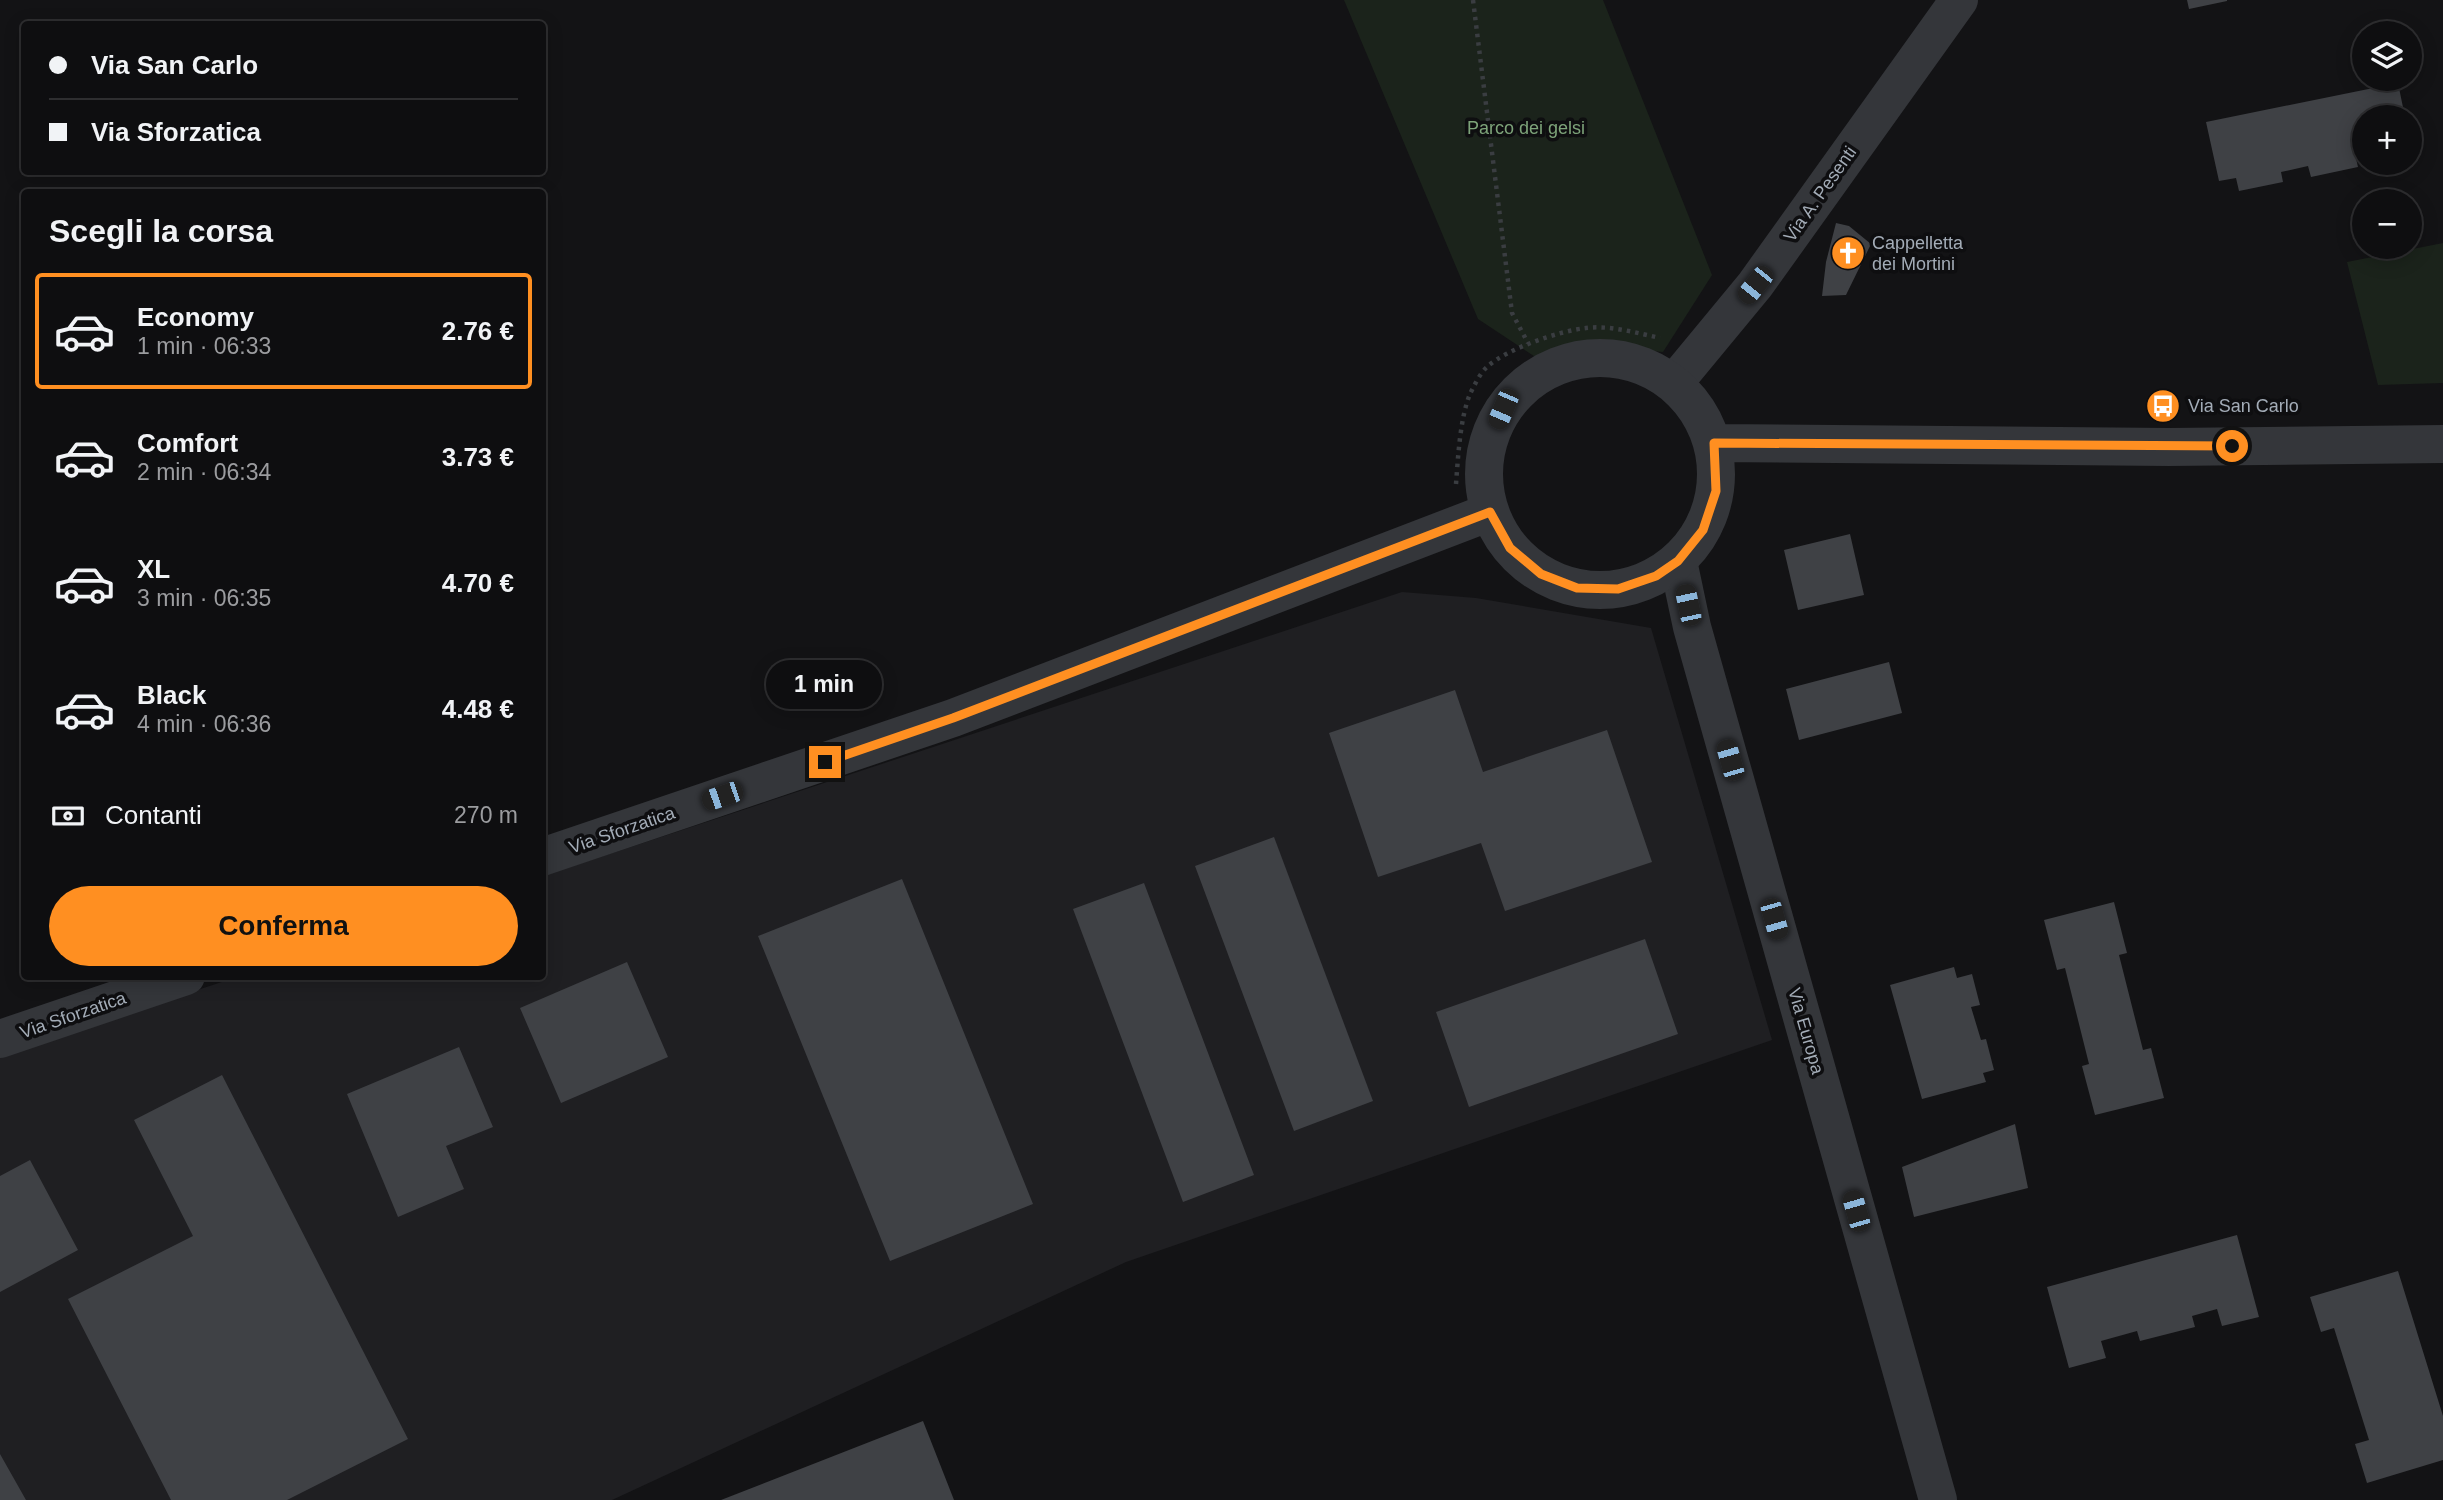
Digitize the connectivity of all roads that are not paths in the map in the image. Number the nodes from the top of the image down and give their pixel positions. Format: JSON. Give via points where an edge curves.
{"nodes":[{"id":1,"x":1959,"y":0,"type":"edge"},
{"id":2,"x":1674,"y":383,"type":"junction"},
{"id":3,"x":1714,"y":443,"type":"junction"},
{"id":4,"x":2443,"y":444,"type":"edge"},
{"id":5,"x":1490,"y":512,"type":"junction"},
{"id":6,"x":1678,"y":561,"type":"junction"},
{"id":7,"x":546,"y":856,"type":"edge"},
{"id":8,"x":174,"y":980,"type":"edge"},
{"id":9,"x":0,"y":1039,"type":"edge"},
{"id":10,"x":1938,"y":1500,"type":"edge"}],
"edges":[{"from":1,"to":2,"type":"street","name":"Via A. Pesenti","via":[[1755,285]]},
{"from":2,"to":3,"type":"street","via":[[1701,414]]},
{"from":2,"to":5,"type":"street","via":[[1656,370],[1616,358],[1593,357],[1553,367],[1519,389],[1503,409],[1487,446],[1485,487]]},
{"from":3,"to":4,"type":"street"},
{"from":3,"to":6,"type":"street","via":[[1716,491],[1703,530]]},
{"from":5,"to":6,"type":"street","via":[[1510,548],[1541,574],[1577,588],[1618,589],[1656,576]]},
{"from":5,"to":7,"type":"street","name":"Via Sforzatica","via":[[953,718]]},
{"from":6,"to":10,"type":"street","name":"Via Europa","via":[[1696,640]]},
{"from":8,"to":9,"type":"street","name":"Via Sforzatica"}]}
